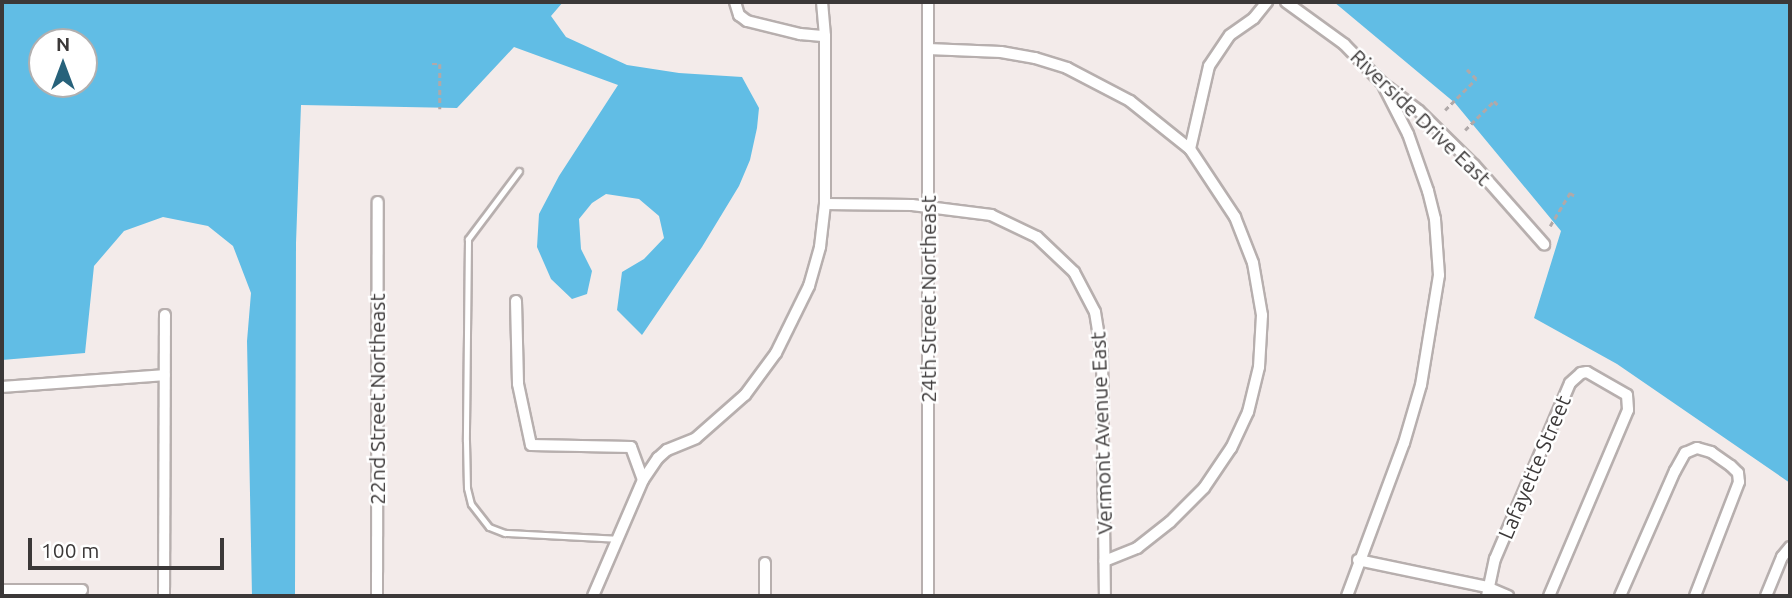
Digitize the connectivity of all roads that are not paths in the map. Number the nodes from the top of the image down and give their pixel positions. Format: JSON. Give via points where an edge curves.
{"nodes":[{"id":1,"x":735,"y":2,"type":"edge"},
{"id":2,"x":928,"y":2,"type":"edge"},
{"id":3,"x":1267,"y":2,"type":"edge"},
{"id":4,"x":1286,"y":2,"type":"edge"},
{"id":5,"x":822,"y":3,"type":"edge"},
{"id":6,"x":825,"y":36,"type":"junction"},
{"id":7,"x":928,"y":49,"type":"junction"},
{"id":8,"x":1382,"y":83,"type":"junction"},
{"id":9,"x":1190,"y":149,"type":"junction"},
{"id":10,"x":519,"y":171,"type":"dead end"},
{"id":11,"x":378,"y":202,"type":"dead end"},
{"id":12,"x":825,"y":204,"type":"junction"},
{"id":13,"x":928,"y":206,"type":"junction"},
{"id":14,"x":1544,"y":244,"type":"dead end"},
{"id":15,"x":516,"y":301,"type":"dead end"},
{"id":16,"x":165,"y":315,"type":"dead end"},
{"id":17,"x":165,"y":375,"type":"junction"},
{"id":18,"x":2,"y":387,"type":"edge"},
{"id":19,"x":643,"y":480,"type":"junction"},
{"id":20,"x":618,"y":539,"type":"junction"},
{"id":21,"x":1790,"y":547,"type":"edge"},
{"id":22,"x":1105,"y":561,"type":"junction"},
{"id":23,"x":1358,"y":561,"type":"junction"},
{"id":24,"x":765,"y":563,"type":"dead end"},
{"id":25,"x":2,"y":590,"type":"edge"},
{"id":26,"x":82,"y":590,"type":"dead end"},
{"id":27,"x":1487,"y":592,"type":"edge"},
{"id":28,"x":164,"y":596,"type":"edge"},
{"id":29,"x":377,"y":596,"type":"edge"},
{"id":30,"x":593,"y":596,"type":"edge"},
{"id":31,"x":765,"y":596,"type":"edge"},
{"id":32,"x":928,"y":596,"type":"edge"},
{"id":33,"x":1105,"y":596,"type":"edge"},
{"id":34,"x":1347,"y":596,"type":"edge"},
{"id":35,"x":1508,"y":596,"type":"edge"},
{"id":36,"x":1549,"y":596,"type":"edge"},
{"id":37,"x":1620,"y":596,"type":"edge"},
{"id":38,"x":1695,"y":596,"type":"edge"},
{"id":39,"x":1766,"y":596,"type":"edge"}],
"edges":[{"from":1,"to":6,"type":"street","via":[[739,15],[747,21]]},
{"from":2,"to":7,"type":"street","name":"24th Street Northeast"},
{"from":3,"to":9,"type":"street","via":[[1230,35],[1209,66]]},
{"from":4,"to":8,"type":"street","name":"Riverside Drive East","via":[[1345,44]]},
{"from":5,"to":6,"type":"street"},
{"from":6,"to":12,"type":"street"},
{"from":7,"to":9,"type":"street","via":[[1001,52],[1067,68],[1130,101]]},
{"from":7,"to":13,"type":"street","name":"24th Street Northeast"},
{"from":8,"to":14,"type":"street","name":"Riverside Drive East","via":[[1475,165]]},
{"from":8,"to":23,"type":"street","via":[[1429,191],[1436,219],[1439,275],[1429,346],[1411,420]]},
{"from":9,"to":22,"type":"street","via":[[1235,216],[1253,263],[1262,315],[1255,387],[1231,449],[1204,488],[1137,548]]},
{"from":10,"to":20,"type":"lane","via":[[468,239],[466,441],[471,504],[489,527],[505,533]]},
{"from":11,"to":29,"type":"street","name":"22nd Street Northeast"},
{"from":12,"to":13,"type":"street","name":"Vermont Avenue East"},
{"from":12,"to":19,"type":"street","via":[[812,277],[794,320],[765,369],[722,418],[696,438],[667,450]]},
{"from":13,"to":22,"type":"street","name":"Vermont Avenue East","via":[[991,215],[1015,224],[1056,253],[1086,291],[1099,328],[1102,355]]},
{"from":13,"to":32,"type":"street","name":"24th Street Northeast"},
{"from":15,"to":19,"type":"street","via":[[518,384],[531,445],[631,447]]},
{"from":16,"to":17,"type":"street"},
{"from":17,"to":18,"type":"street"},
{"from":17,"to":28,"type":"street"},
{"from":19,"to":20,"type":"street"},
{"from":20,"to":30,"type":"street"},
{"from":21,"to":39,"type":"street"},
{"from":22,"to":33,"type":"street","name":"Vermont Avenue East"},
{"from":23,"to":27,"type":"street"},
{"from":23,"to":34,"type":"street"},
{"from":24,"to":31,"type":"street"},
{"from":25,"to":26,"type":"street"},
{"from":27,"to":35,"type":"street"},
{"from":27,"to":36,"type":"street","name":"Lafayette Street","via":[[1495,559],[1570,383],[1587,372],[1627,395],[1628,410]]},
{"from":37,"to":38,"type":"street","via":[[1685,453],[1697,448],[1711,452],[1738,473],[1739,488]]}]}
